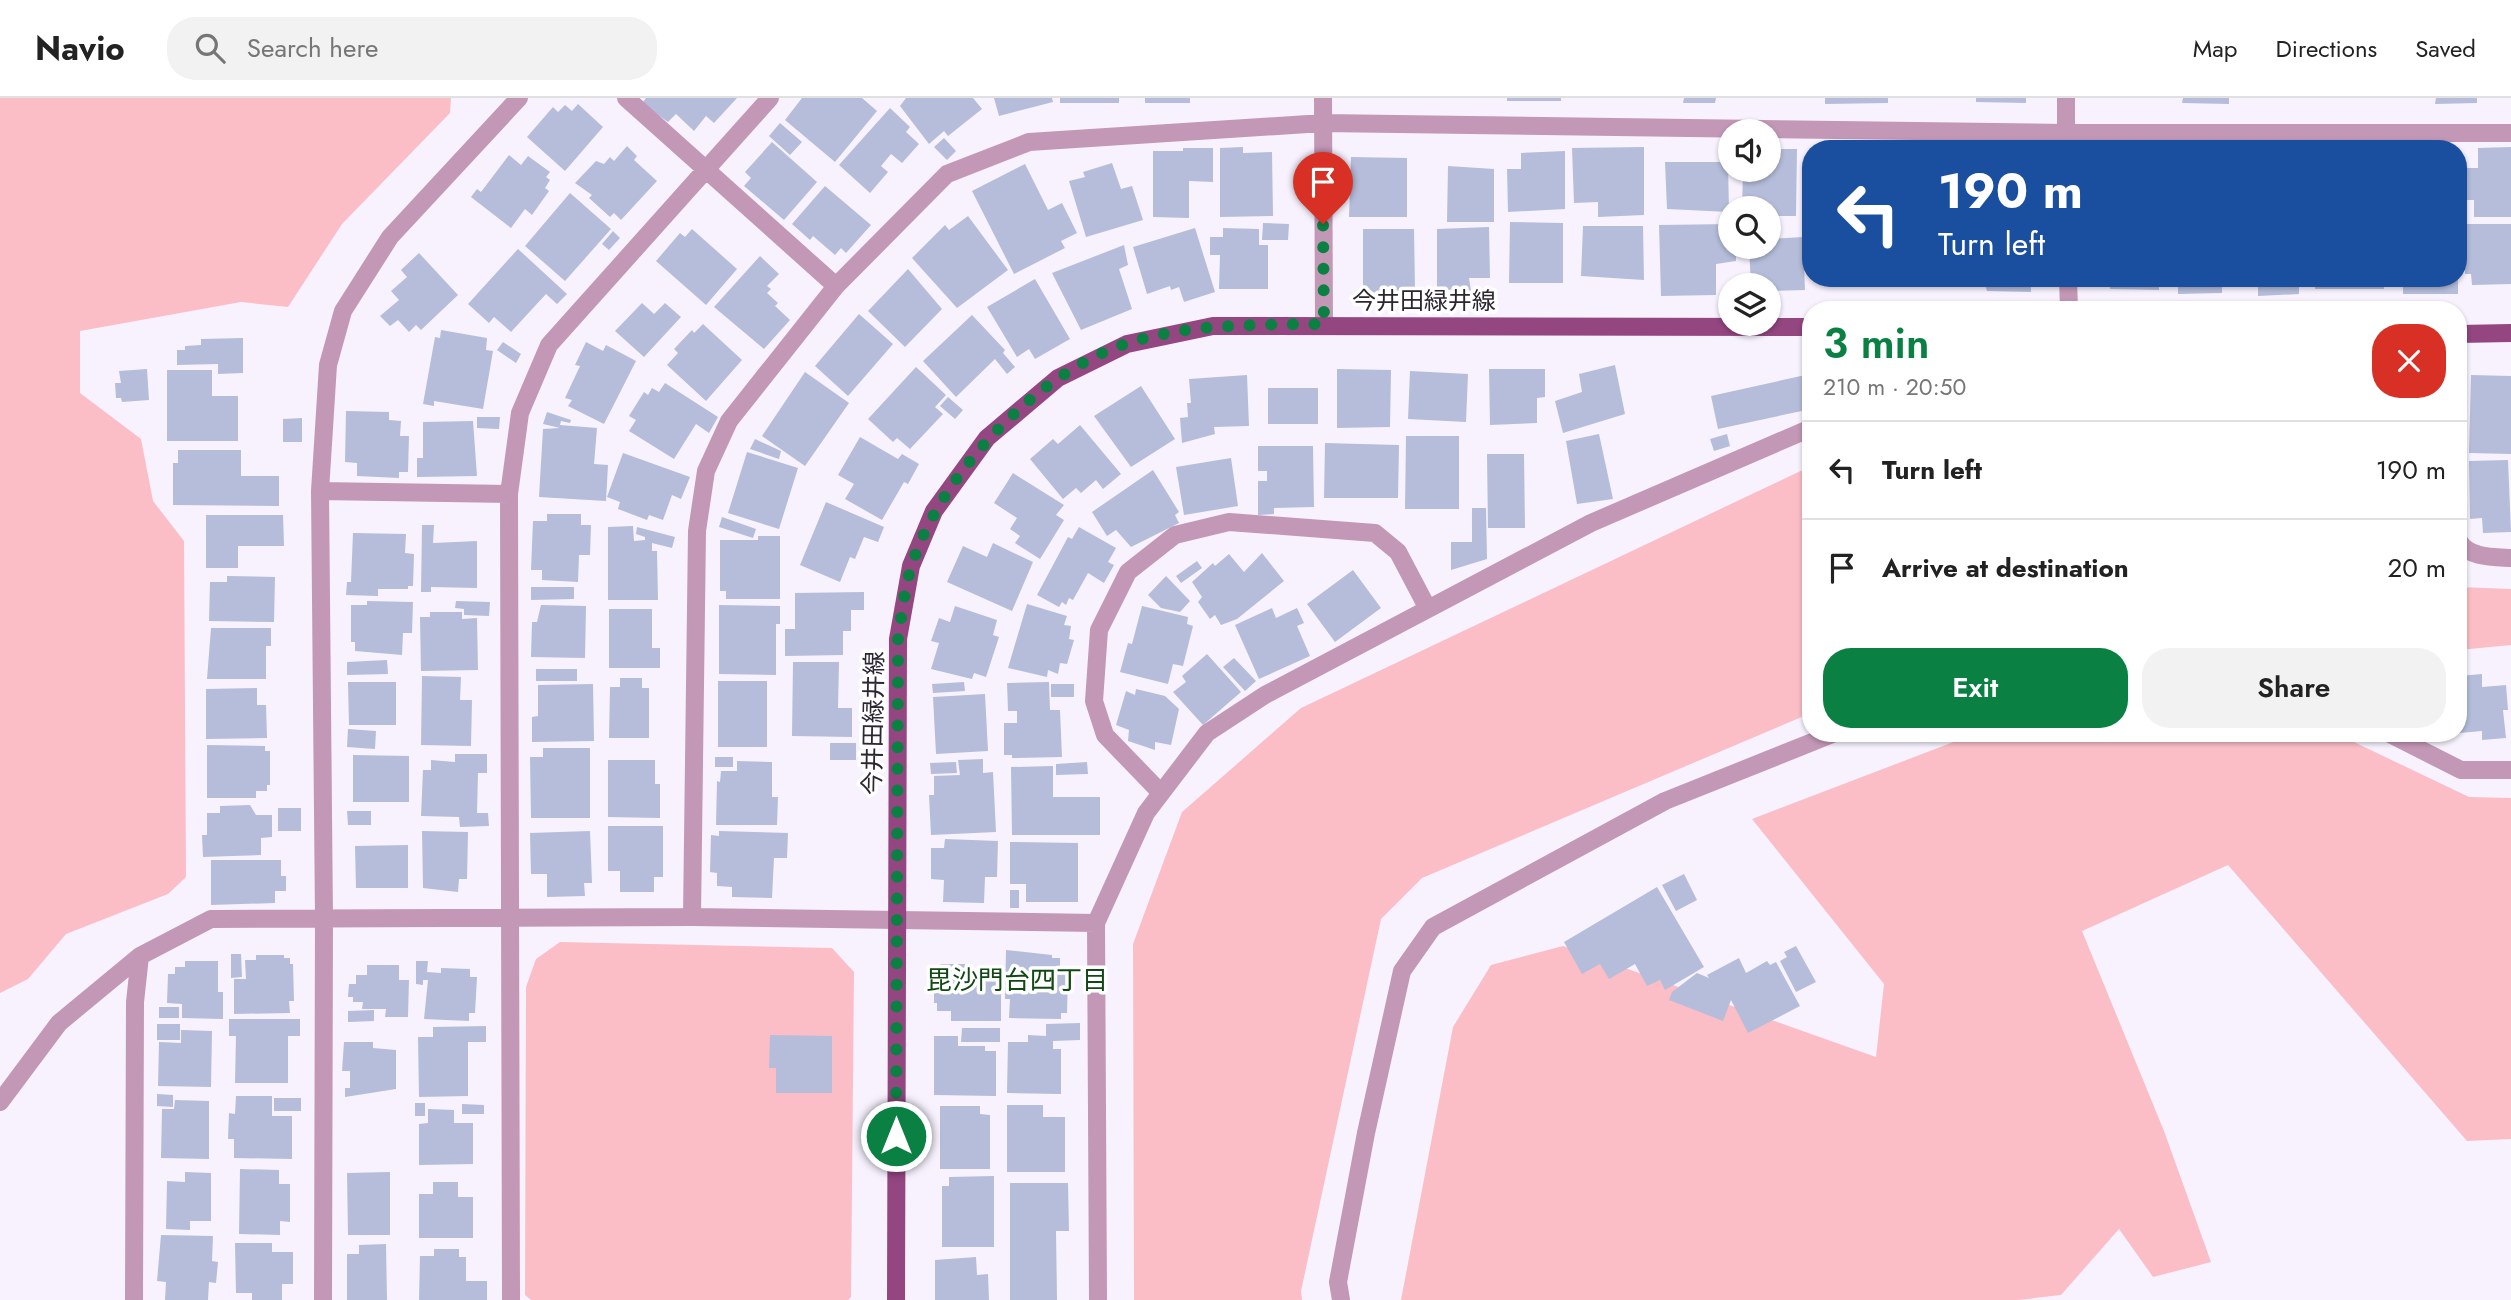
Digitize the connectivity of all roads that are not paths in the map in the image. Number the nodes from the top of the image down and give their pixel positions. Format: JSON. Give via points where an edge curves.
{"nodes":[{"id":1,"x":519,"y":98,"type":"edge"},
{"id":2,"x":626,"y":98,"type":"edge"},
{"id":3,"x":769,"y":98,"type":"edge"},
{"id":4,"x":1322,"y":98,"type":"edge"},
{"id":5,"x":2066,"y":98,"type":"edge"},
{"id":6,"x":1323,"y":123,"type":"junction"},
{"id":7,"x":2511,"y":133,"type":"edge"},
{"id":8,"x":2025,"y":140,"type":"edge"},
{"id":9,"x":2066,"y":140,"type":"edge"},
{"id":10,"x":2122,"y":140,"type":"edge"},
{"id":11,"x":705,"y":170,"type":"junction"},
{"id":12,"x":836,"y":286,"type":"junction"},
{"id":13,"x":1324,"y":324,"type":"junction"},
{"id":14,"x":1802,"y":327,"type":"edge"},
{"id":15,"x":2511,"y":333,"type":"edge"},
{"id":16,"x":2467,"y":334,"type":"edge"},
{"id":17,"x":1802,"y":432,"type":"edge"},
{"id":18,"x":320,"y":491,"type":"junction"},
{"id":19,"x":509,"y":494,"type":"junction"},
{"id":20,"x":2467,"y":549,"type":"edge"},
{"id":21,"x":2511,"y":558,"type":"edge"},
{"id":22,"x":1428,"y":609,"type":"junction"},
{"id":23,"x":1813,"y":742,"type":"edge"},
{"id":24,"x":2406,"y":742,"type":"edge"},
{"id":25,"x":2511,"y":770,"type":"edge"},
{"id":26,"x":1161,"y":793,"type":"junction"},
{"id":27,"x":692,"y":917,"type":"junction"},
{"id":28,"x":895,"y":918,"type":"junction"},
{"id":29,"x":324,"y":919,"type":"junction"},
{"id":30,"x":511,"y":920,"type":"junction"},
{"id":31,"x":1096,"y":923,"type":"junction"},
{"id":32,"x":140,"y":956,"type":"junction"},
{"id":33,"x":0,"y":1102,"type":"edge"},
{"id":34,"x":134,"y":1300,"type":"edge"},
{"id":35,"x":323,"y":1300,"type":"edge"},
{"id":36,"x":511,"y":1300,"type":"edge"},
{"id":37,"x":897,"y":1300,"type":"edge"},
{"id":38,"x":1098,"y":1300,"type":"edge"},
{"id":39,"x":1341,"y":1300,"type":"edge"}],
"edges":[{"from":1,"to":18,"type":"street","via":[[390,237],[343,311],[328,365]]},
{"from":2,"to":11,"type":"street"},
{"from":3,"to":11,"type":"street"},
{"from":4,"to":6,"type":"street"},
{"from":5,"to":9,"type":"street"},
{"from":6,"to":8,"type":"street"},
{"from":6,"to":12,"type":"street","via":[[1029,142],[947,174]]},
{"from":6,"to":13,"type":"street"},
{"from":7,"to":10,"type":"street"},
{"from":11,"to":12,"type":"street"},
{"from":11,"to":19,"type":"street","via":[[549,345],[520,413]]},
{"from":12,"to":27,"type":"street","via":[[729,421],[706,471],[698,531]]},
{"from":13,"to":14,"type":"main road","name":"今井田緑井線"},
{"from":13,"to":28,"type":"main road","name":"今井田緑井線","via":[[1213,326],[1127,344],[1058,377],[987,438],[934,511],[911,566],[898,639]]},
{"from":15,"to":16,"type":"main road"},
{"from":17,"to":22,"type":"street","via":[[1591,523]]},
{"from":18,"to":19,"type":"street"},
{"from":18,"to":29,"type":"street"},
{"from":19,"to":30,"type":"street"},
{"from":20,"to":21,"type":"street","via":[[2486,557]]},
{"from":22,"to":26,"type":"street","via":[[1265,695],[1208,733]]},
{"from":22,"to":26,"type":"street","via":[[1398,552],[1375,533],[1229,522],[1175,535],[1128,572],[1099,630],[1094,701],[1105,736]]},
{"from":23,"to":39,"type":"street","via":[[1665,802],[1433,927],[1402,971],[1338,1282]]},
{"from":24,"to":25,"type":"street","via":[[2461,769]]},
{"from":26,"to":31,"type":"street","via":[[1146,813]]},
{"from":27,"to":28,"type":"street"},
{"from":27,"to":30,"type":"street"},
{"from":28,"to":31,"type":"street"},
{"from":28,"to":37,"type":"main road","name":"今井田緑井線"},
{"from":29,"to":30,"type":"street"},
{"from":29,"to":32,"type":"street","via":[[211,919]]},
{"from":29,"to":35,"type":"street"},
{"from":30,"to":36,"type":"street"},
{"from":31,"to":38,"type":"street"},
{"from":32,"to":33,"type":"street","via":[[59,1023]]},
{"from":32,"to":34,"type":"street","via":[[135,1002]]}]}
